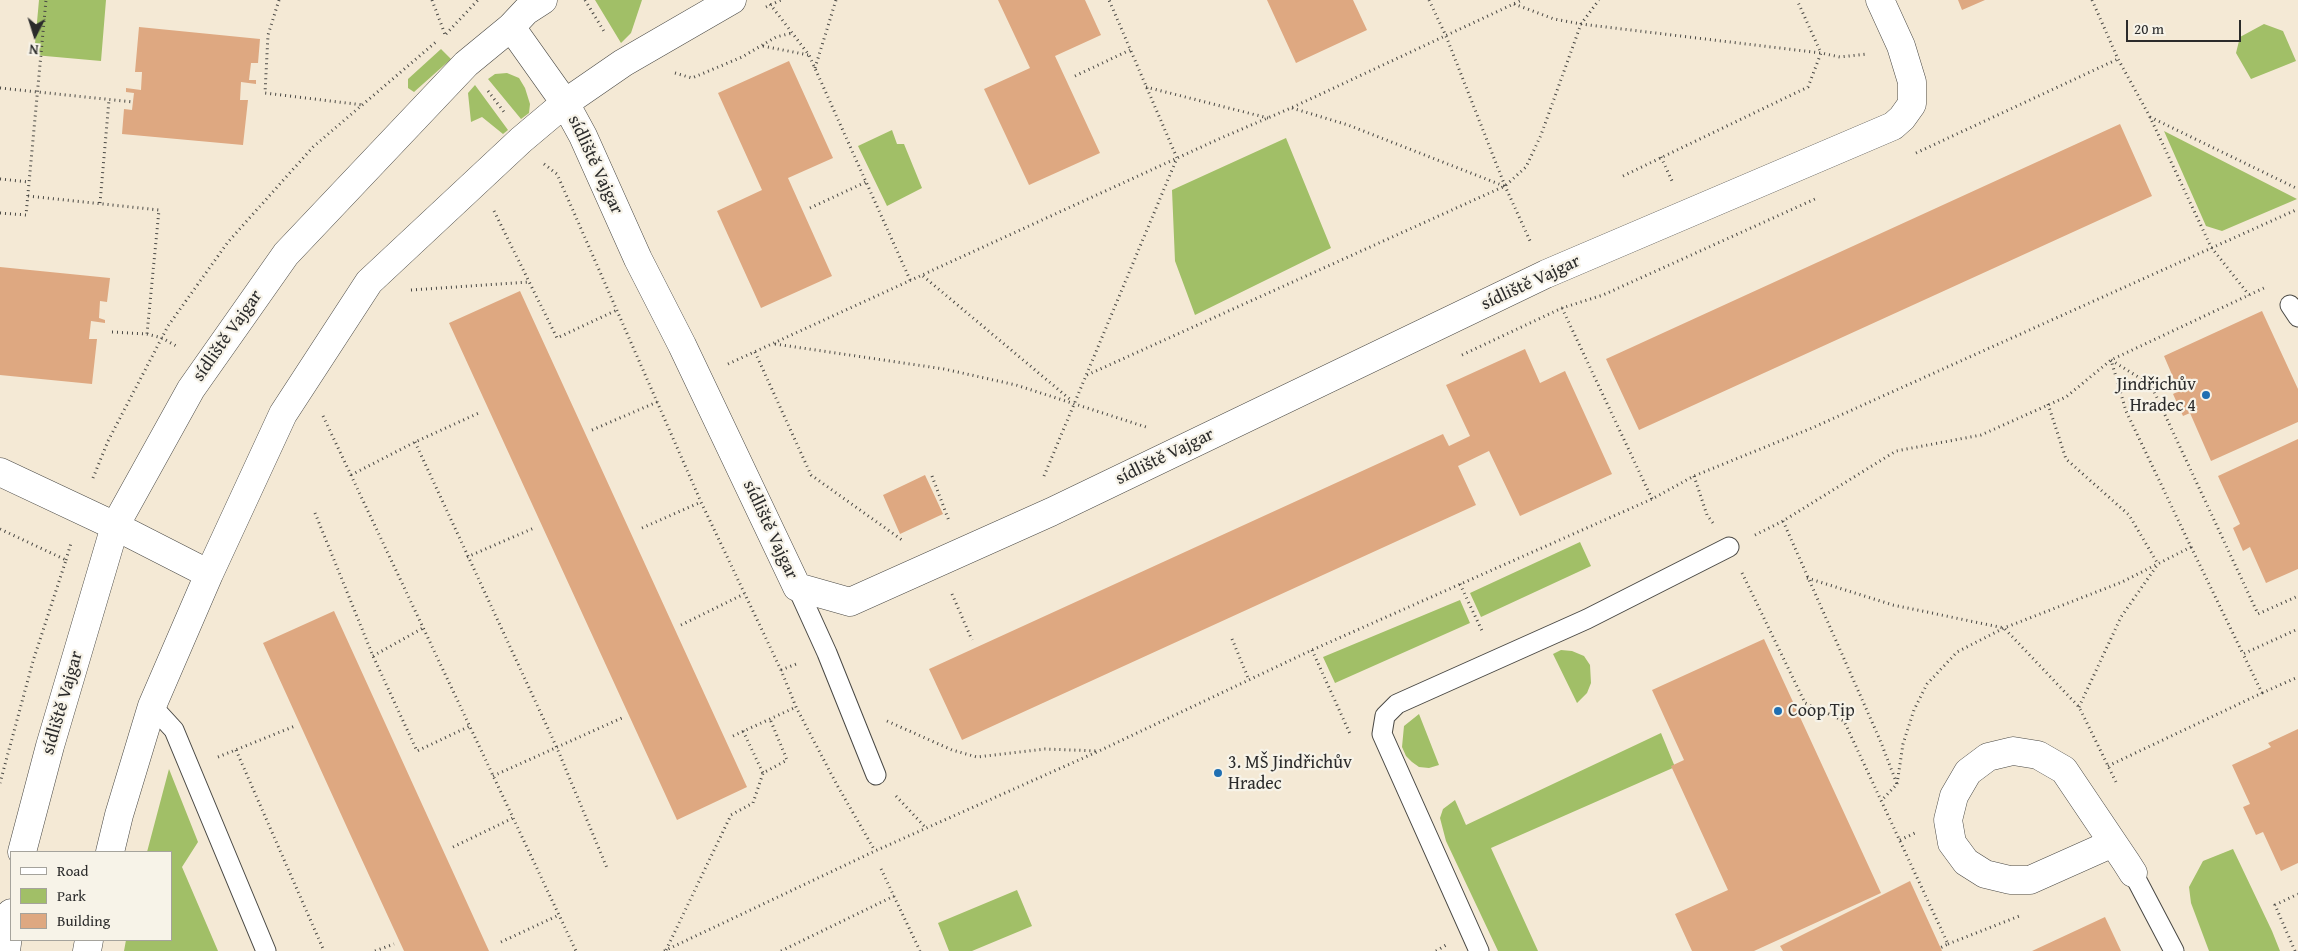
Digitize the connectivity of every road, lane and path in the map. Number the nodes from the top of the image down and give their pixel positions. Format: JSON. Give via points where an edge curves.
{"nodes":[{"id":1,"x":46,"y":0,"type":"edge"},
{"id":2,"x":279,"y":0,"type":"edge"},
{"id":3,"x":432,"y":0,"type":"edge"},
{"id":4,"x":478,"y":0,"type":"edge"},
{"id":5,"x":543,"y":0,"type":"edge"},
{"id":6,"x":732,"y":0,"type":"edge"},
{"id":7,"x":781,"y":0,"type":"edge"},
{"id":8,"x":836,"y":0,"type":"edge"},
{"id":9,"x":1109,"y":0,"type":"edge"},
{"id":10,"x":1429,"y":0,"type":"edge"},
{"id":11,"x":1522,"y":0,"type":"edge"},
{"id":12,"x":1599,"y":0,"type":"edge"},
{"id":13,"x":1797,"y":0,"type":"edge"},
{"id":14,"x":1880,"y":0,"type":"edge"},
{"id":15,"x":2092,"y":0,"type":"edge"},
{"id":16,"x":1514,"y":4,"type":"junction"},
{"id":17,"x":1581,"y":24,"type":"junction"},
{"id":18,"x":511,"y":27,"type":"junction"},
{"id":19,"x":792,"y":33,"type":"junction"},
{"id":20,"x":444,"y":35,"type":"junction"},
{"id":21,"x":1446,"y":36,"type":"junction"},
{"id":22,"x":762,"y":46,"type":"junction"},
{"id":23,"x":1902,"y":46,"type":"junction"},
{"id":24,"x":1130,"y":50,"type":"junction"},
{"id":25,"x":1822,"y":53,"type":"junction"},
{"id":26,"x":809,"y":55,"type":"junction"},
{"id":27,"x":2118,"y":59,"type":"junction"},
{"id":28,"x":466,"y":64,"type":"junction"},
{"id":29,"x":815,"y":69,"type":"junction"},
{"id":30,"x":666,"y":70,"type":"dead end"},
{"id":31,"x":1075,"y":76,"type":"dead end"},
{"id":32,"x":1146,"y":87,"type":"junction"},
{"id":33,"x":0,"y":88,"type":"edge"},
{"id":34,"x":37,"y":93,"type":"junction"},
{"id":35,"x":109,"y":100,"type":"junction"},
{"id":36,"x":133,"y":102,"type":"dead end"},
{"id":37,"x":565,"y":103,"type":"junction"},
{"id":38,"x":363,"y":105,"type":"junction"},
{"id":39,"x":1291,"y":108,"type":"junction"},
{"id":40,"x":2150,"y":117,"type":"junction"},
{"id":41,"x":1268,"y":118,"type":"junction"},
{"id":42,"x":521,"y":140,"type":"junction"},
{"id":43,"x":1912,"y":155,"type":"dead end"},
{"id":44,"x":1177,"y":158,"type":"junction"},
{"id":45,"x":1623,"y":176,"type":"dead end"},
{"id":46,"x":0,"y":179,"type":"edge"},
{"id":47,"x":29,"y":182,"type":"junction"},
{"id":48,"x":866,"y":182,"type":"junction"},
{"id":49,"x":1505,"y":186,"type":"junction"},
{"id":50,"x":2298,"y":189,"type":"edge"},
{"id":51,"x":28,"y":196,"type":"junction"},
{"id":52,"x":1816,"y":198,"type":"dead end"},
{"id":53,"x":100,"y":203,"type":"junction"},
{"id":54,"x":492,"y":208,"type":"dead end"},
{"id":55,"x":810,"y":208,"type":"dead end"},
{"id":56,"x":2298,"y":210,"type":"edge"},
{"id":57,"x":0,"y":213,"type":"edge"},
{"id":58,"x":1532,"y":247,"type":"dead end"},
{"id":59,"x":2211,"y":247,"type":"junction"},
{"id":60,"x":923,"y":276,"type":"junction"},
{"id":61,"x":530,"y":282,"type":"junction"},
{"id":62,"x":911,"y":282,"type":"junction"},
{"id":63,"x":406,"y":290,"type":"dead end"},
{"id":64,"x":617,"y":310,"type":"junction"},
{"id":65,"x":112,"y":332,"type":"dead end"},
{"id":66,"x":147,"y":334,"type":"junction"},
{"id":67,"x":162,"y":338,"type":"junction"},
{"id":68,"x":775,"y":344,"type":"junction"},
{"id":69,"x":755,"y":352,"type":"junction"},
{"id":70,"x":2111,"y":360,"type":"junction"},
{"id":71,"x":727,"y":365,"type":"dead end"},
{"id":72,"x":1086,"y":375,"type":"junction"},
{"id":73,"x":306,"y":380,"type":"junction"},
{"id":74,"x":657,"y":402,"type":"junction"},
{"id":75,"x":1075,"y":403,"type":"junction"},
{"id":76,"x":2048,"y":404,"type":"junction"},
{"id":77,"x":481,"y":412,"type":"dead end"},
{"id":78,"x":592,"y":430,"type":"dead end"},
{"id":79,"x":414,"y":442,"type":"junction"},
{"id":80,"x":1194,"y":443,"type":"junction"},
{"id":81,"x":0,"y":472,"type":"edge"},
{"id":82,"x":351,"y":475,"type":"junction"},
{"id":83,"x":932,"y":476,"type":"dead end"},
{"id":84,"x":1694,"y":476,"type":"junction"},
{"id":85,"x":1652,"y":499,"type":"junction"},
{"id":86,"x":701,"y":502,"type":"junction"},
{"id":87,"x":80,"y":509,"type":"junction"},
{"id":88,"x":1050,"y":512,"type":"junction"},
{"id":89,"x":314,"y":513,"type":"dead end"},
{"id":90,"x":950,"y":522,"type":"dead end"},
{"id":91,"x":115,"y":526,"type":"junction"},
{"id":92,"x":534,"y":528,"type":"dead end"},
{"id":93,"x":642,"y":528,"type":"dead end"},
{"id":94,"x":0,"y":529,"type":"edge"},
{"id":95,"x":904,"y":542,"type":"dead end"},
{"id":96,"x":1729,"y":547,"type":"junction"},
{"id":97,"x":2191,"y":547,"type":"junction"},
{"id":98,"x":468,"y":557,"type":"junction"},
{"id":99,"x":66,"y":560,"type":"junction"},
{"id":100,"x":2158,"y":564,"type":"junction"},
{"id":101,"x":209,"y":574,"type":"junction"},
{"id":102,"x":1807,"y":578,"type":"junction"},
{"id":103,"x":1460,"y":584,"type":"junction"},
{"id":104,"x":797,"y":587,"type":"junction"},
{"id":105,"x":950,"y":591,"type":"dead end"},
{"id":106,"x":744,"y":594,"type":"junction"},
{"id":107,"x":2298,"y":596,"type":"edge"},
{"id":108,"x":681,"y":625,"type":"dead end"},
{"id":109,"x":423,"y":628,"type":"junction"},
{"id":110,"x":2004,"y":628,"type":"junction"},
{"id":111,"x":2298,"y":629,"type":"edge"},
{"id":112,"x":1232,"y":639,"type":"dead end"},
{"id":113,"x":972,"y":640,"type":"dead end"},
{"id":114,"x":2243,"y":654,"type":"junction"},
{"id":115,"x":373,"y":656,"type":"junction"},
{"id":116,"x":1496,"y":660,"type":"junction"},
{"id":117,"x":2298,"y":677,"type":"edge"},
{"id":118,"x":1249,"y":680,"type":"junction"},
{"id":119,"x":2262,"y":692,"type":"junction"},
{"id":120,"x":848,"y":705,"type":"junction"},
{"id":121,"x":152,"y":706,"type":"junction"},
{"id":122,"x":796,"y":707,"type":"junction"},
{"id":123,"x":2079,"y":707,"type":"junction"},
{"id":124,"x":624,"y":717,"type":"dead end"},
{"id":125,"x":770,"y":719,"type":"junction"},
{"id":126,"x":295,"y":726,"type":"dead end"},
{"id":127,"x":470,"y":726,"type":"junction"},
{"id":128,"x":743,"y":732,"type":"junction"},
{"id":129,"x":733,"y":736,"type":"dead end"},
{"id":130,"x":557,"y":748,"type":"junction"},
{"id":131,"x":1099,"y":751,"type":"junction"},
{"id":132,"x":763,"y":772,"type":"junction"},
{"id":133,"x":1,"y":774,"type":"edge"},
{"id":134,"x":876,"y":775,"type":"joint"},
{"id":135,"x":494,"y":776,"type":"junction"},
{"id":136,"x":0,"y":783,"type":"edge"},
{"id":137,"x":1897,"y":784,"type":"junction"},
{"id":138,"x":1882,"y":800,"type":"junction"},
{"id":139,"x":513,"y":818,"type":"junction"},
{"id":140,"x":926,"y":828,"type":"junction"},
{"id":141,"x":2113,"y":843,"type":"junction"},
{"id":142,"x":454,"y":847,"type":"dead end"},
{"id":143,"x":22,"y":851,"type":"edge"},
{"id":144,"x":110,"y":851,"type":"edge"},
{"id":145,"x":875,"y":851,"type":"junction"},
{"id":146,"x":608,"y":868,"type":"dead end"},
{"id":147,"x":881,"y":869,"type":"dead end"},
{"id":148,"x":2133,"y":873,"type":"joint"},
{"id":149,"x":2298,"y":894,"type":"edge"},
{"id":150,"x":894,"y":896,"type":"junction"},
{"id":151,"x":559,"y":915,"type":"junction"},
{"id":152,"x":10,"y":921,"type":"edge"},
{"id":153,"x":501,"y":942,"type":"dead end"},
{"id":154,"x":394,"y":944,"type":"dead end"},
{"id":155,"x":1446,"y":946,"type":"dead end"},
{"id":156,"x":1940,"y":948,"type":"dead end"},
{"id":157,"x":6,"y":951,"type":"edge"},
{"id":158,"x":266,"y":951,"type":"edge"},
{"id":159,"x":324,"y":951,"type":"edge"},
{"id":160,"x":375,"y":951,"type":"edge"},
{"id":161,"x":576,"y":951,"type":"edge"},
{"id":162,"x":665,"y":951,"type":"edge"},
{"id":163,"x":781,"y":951,"type":"edge"},
{"id":164,"x":920,"y":951,"type":"edge"},
{"id":165,"x":1436,"y":951,"type":"edge"},
{"id":166,"x":1479,"y":951,"type":"edge"},
{"id":167,"x":2174,"y":951,"type":"edge"},
{"id":168,"x":2295,"y":951,"type":"edge"}],
"edges":[{"from":1,"to":34,"type":"path"},
{"from":2,"to":38,"type":"path","via":[[268,35],[265,93]]},
{"from":3,"to":20,"type":"path"},
{"from":4,"to":20,"type":"path"},
{"from":5,"to":18,"type":"street","name":"sídliště Vajgar","via":[[526,11]]},
{"from":6,"to":37,"type":"street","name":"sídliště Vajgar","via":[[623,63]]},
{"from":7,"to":19,"type":"path","via":[[770,4]]},
{"from":8,"to":29,"type":"path"},
{"from":9,"to":24,"type":"path"},
{"from":10,"to":21,"type":"path"},
{"from":11,"to":16,"type":"path"},
{"from":12,"to":17,"type":"path"},
{"from":13,"to":25,"type":"path"},
{"from":14,"to":23,"type":"street","name":"sídliště Vajgar"},
{"from":15,"to":27,"type":"path"},
{"from":16,"to":17,"type":"path","via":[[1554,19]]},
{"from":16,"to":21,"type":"path"},
{"from":17,"to":25,"type":"path"},
{"from":17,"to":49,"type":"path","via":[[1541,135],[1526,167]]},
{"from":18,"to":28,"type":"street","name":"sídliště Vajgar"},
{"from":18,"to":37,"type":"street"},
{"from":19,"to":22,"type":"path","via":[[776,37]]},
{"from":19,"to":26,"type":"path"},
{"from":20,"to":28,"type":"path"},
{"from":20,"to":38,"type":"path"},
{"from":21,"to":39,"type":"path"},
{"from":21,"to":49,"type":"path"},
{"from":22,"to":26,"type":"path"},
{"from":22,"to":30,"type":"path","via":[[692,78]]},
{"from":23,"to":25,"type":"path","via":[[1840,57]]},
{"from":23,"to":80,"type":"street","name":"sídliště Vajgar","via":[[1912,82],[1912,104],[1893,126],[1546,274]]},
{"from":24,"to":31,"type":"path"},
{"from":24,"to":32,"type":"path"},
{"from":25,"to":45,"type":"path","via":[[1808,88]]},
{"from":26,"to":29,"type":"path"},
{"from":27,"to":40,"type":"path"},
{"from":27,"to":43,"type":"path"},
{"from":28,"to":42,"type":"path","via":[[501,107]]},
{"from":28,"to":91,"type":"street","name":"sídliště Vajgar","via":[[286,254],[191,389]]},
{"from":29,"to":48,"type":"path"},
{"from":32,"to":41,"type":"path"},
{"from":32,"to":44,"type":"path"},
{"from":33,"to":34,"type":"path"},
{"from":34,"to":35,"type":"path"},
{"from":34,"to":47,"type":"path"},
{"from":35,"to":36,"type":"path"},
{"from":35,"to":53,"type":"path"},
{"from":37,"to":42,"type":"street","name":"sídliště Vajgar"},
{"from":37,"to":104,"type":"street","name":"sídliště Vajgar"},
{"from":38,"to":67,"type":"path","via":[[313,147],[228,242]]},
{"from":39,"to":41,"type":"path"},
{"from":39,"to":49,"type":"path","via":[[1348,125]]},
{"from":40,"to":50,"type":"path"},
{"from":40,"to":59,"type":"path"},
{"from":41,"to":44,"type":"path"},
{"from":42,"to":64,"type":"path","via":[[535,158],[557,174]]},
{"from":42,"to":73,"type":"street","name":"sídliště Vajgar","via":[[369,282]]},
{"from":44,"to":60,"type":"path"},
{"from":44,"to":72,"type":"path"},
{"from":46,"to":47,"type":"path"},
{"from":47,"to":51,"type":"path"},
{"from":48,"to":55,"type":"path"},
{"from":48,"to":62,"type":"path"},
{"from":49,"to":58,"type":"path"},
{"from":49,"to":72,"type":"path"},
{"from":51,"to":53,"type":"path"},
{"from":51,"to":57,"type":"path","via":[[26,215]]},
{"from":52,"to":85,"type":"path","via":[[1602,296],[1562,308]]},
{"from":53,"to":66,"type":"path","via":[[159,210]]},
{"from":54,"to":61,"type":"path"},
{"from":56,"to":59,"type":"path"},
{"from":59,"to":70,"type":"path","via":[[2249,295]]},
{"from":59,"to":84,"type":"path","via":[[1812,428]]},
{"from":60,"to":62,"type":"path"},
{"from":60,"to":75,"type":"path"},
{"from":61,"to":63,"type":"path"},
{"from":61,"to":64,"type":"path","via":[[557,338]]},
{"from":62,"to":68,"type":"path"},
{"from":64,"to":74,"type":"path"},
{"from":65,"to":66,"type":"path"},
{"from":66,"to":67,"type":"path"},
{"from":67,"to":87,"type":"path","via":[[108,441]]},
{"from":68,"to":69,"type":"path"},
{"from":68,"to":75,"type":"path","via":[[944,369],[1016,384]]},
{"from":69,"to":71,"type":"path"},
{"from":69,"to":95,"type":"path","via":[[811,475]]},
{"from":70,"to":76,"type":"path","via":[[2066,397]]},
{"from":70,"to":97,"type":"path","via":[[2126,411]]},
{"from":70,"to":107,"type":"path","via":[[2152,385],[2258,614]]},
{"from":72,"to":75,"type":"path"},
{"from":73,"to":82,"type":"path"},
{"from":73,"to":101,"type":"street","name":"sídliště Vajgar","via":[[283,414]]},
{"from":74,"to":78,"type":"path"},
{"from":74,"to":86,"type":"path"},
{"from":75,"to":80,"type":"path"},
{"from":75,"to":88,"type":"path","via":[[1042,482]]},
{"from":76,"to":100,"type":"path","via":[[2066,459],[2129,515]]},
{"from":76,"to":102,"type":"path","via":[[1981,435],[1896,451],[1783,521]]},
{"from":77,"to":79,"type":"path"},
{"from":79,"to":82,"type":"path"},
{"from":79,"to":98,"type":"path"},
{"from":80,"to":88,"type":"street","name":"sídliště Vajgar"},
{"from":81,"to":87,"type":"street"},
{"from":82,"to":109,"type":"path"},
{"from":83,"to":90,"type":"path"},
{"from":84,"to":85,"type":"path"},
{"from":84,"to":96,"type":"path","via":[[1707,514]]},
{"from":85,"to":103,"type":"path"},
{"from":86,"to":93,"type":"path"},
{"from":86,"to":106,"type":"path"},
{"from":87,"to":91,"type":"street"},
{"from":87,"to":99,"type":"path"},
{"from":88,"to":104,"type":"street","name":"sídliště Vajgar","via":[[850,602]]},
{"from":89,"to":115,"type":"path"},
{"from":91,"to":101,"type":"street"},
{"from":91,"to":143,"type":"street","name":"sídliště Vajgar"},
{"from":92,"to":98,"type":"path"},
{"from":94,"to":99,"type":"path"},
{"from":96,"to":116,"type":"lane"},
{"from":96,"to":138,"type":"path","via":[[1805,703],[1844,721],[1867,775]]},
{"from":97,"to":100,"type":"path"},
{"from":97,"to":114,"type":"path"},
{"from":98,"to":130,"type":"path"},
{"from":99,"to":133,"type":"path","via":[[32,661]]},
{"from":100,"to":110,"type":"path","via":[[2122,582]]},
{"from":100,"to":123,"type":"path","via":[[2122,617]]},
{"from":101,"to":121,"type":"street","name":"sídliště Vajgar"},
{"from":102,"to":110,"type":"path","via":[[1893,605]]},
{"from":102,"to":137,"type":"path"},
{"from":103,"to":116,"type":"path"},
{"from":103,"to":118,"type":"path"},
{"from":104,"to":120,"type":"lane"},
{"from":105,"to":113,"type":"path"},
{"from":106,"to":108,"type":"path"},
{"from":106,"to":122,"type":"path"},
{"from":109,"to":115,"type":"path"},
{"from":109,"to":127,"type":"path"},
{"from":110,"to":123,"type":"path"},
{"from":110,"to":137,"type":"path","via":[[1957,652],[1927,684],[1903,744]]},
{"from":111,"to":114,"type":"path"},
{"from":112,"to":118,"type":"path"},
{"from":114,"to":119,"type":"path"},
{"from":115,"to":127,"type":"path","via":[[417,751]]},
{"from":116,"to":166,"type":"lane","via":[[1397,704],[1385,716],[1382,734]]},
{"from":117,"to":119,"type":"path"},
{"from":118,"to":131,"type":"path"},
{"from":119,"to":123,"type":"path","via":[[2108,766]]},
{"from":120,"to":131,"type":"path","via":[[952,750],[977,757],[1045,749]]},
{"from":120,"to":134,"type":"lane"},
{"from":121,"to":144,"type":"street","name":"sídliště Vajgar"},
{"from":121,"to":158,"type":"lane","via":[[174,730]]},
{"from":122,"to":125,"type":"path"},
{"from":122,"to":145,"type":"path"},
{"from":124,"to":130,"type":"path"},
{"from":125,"to":128,"type":"path"},
{"from":125,"to":132,"type":"path","via":[[787,760]]},
{"from":126,"to":159,"type":"path","via":[[236,750]]},
{"from":127,"to":135,"type":"path"},
{"from":128,"to":129,"type":"path"},
{"from":128,"to":132,"type":"path"},
{"from":130,"to":135,"type":"path"},
{"from":130,"to":146,"type":"path"},
{"from":131,"to":140,"type":"path"},
{"from":132,"to":162,"type":"path","via":[[753,802],[731,815]]},
{"from":133,"to":136,"type":"path"},
{"from":134,"to":140,"type":"path"},
{"from":135,"to":139,"type":"path"},
{"from":137,"to":138,"type":"path"},
{"from":138,"to":156,"type":"path","via":[[1948,944]]},
{"from":139,"to":142,"type":"path"},
{"from":139,"to":151,"type":"path"},
{"from":140,"to":145,"type":"path"},
{"from":141,"to":141,"type":"street","via":[[2064,770],[2038,755],[2013,750],[1988,757],[1968,772],[1954,796],[1948,820],[1952,843],[1966,862],[1985,874],[2010,880],[2030,880]]},
{"from":141,"to":148,"type":"street"},
{"from":145,"to":162,"type":"path"},
{"from":147,"to":150,"type":"path"},
{"from":148,"to":167,"type":"lane"},
{"from":149,"to":168,"type":"path","via":[[2274,905]]},
{"from":150,"to":163,"type":"path"},
{"from":150,"to":164,"type":"path"},
{"from":151,"to":153,"type":"path"},
{"from":151,"to":161,"type":"path"},
{"from":152,"to":157,"type":"street"},
{"from":154,"to":160,"type":"path"},
{"from":155,"to":165,"type":"path"}]}
